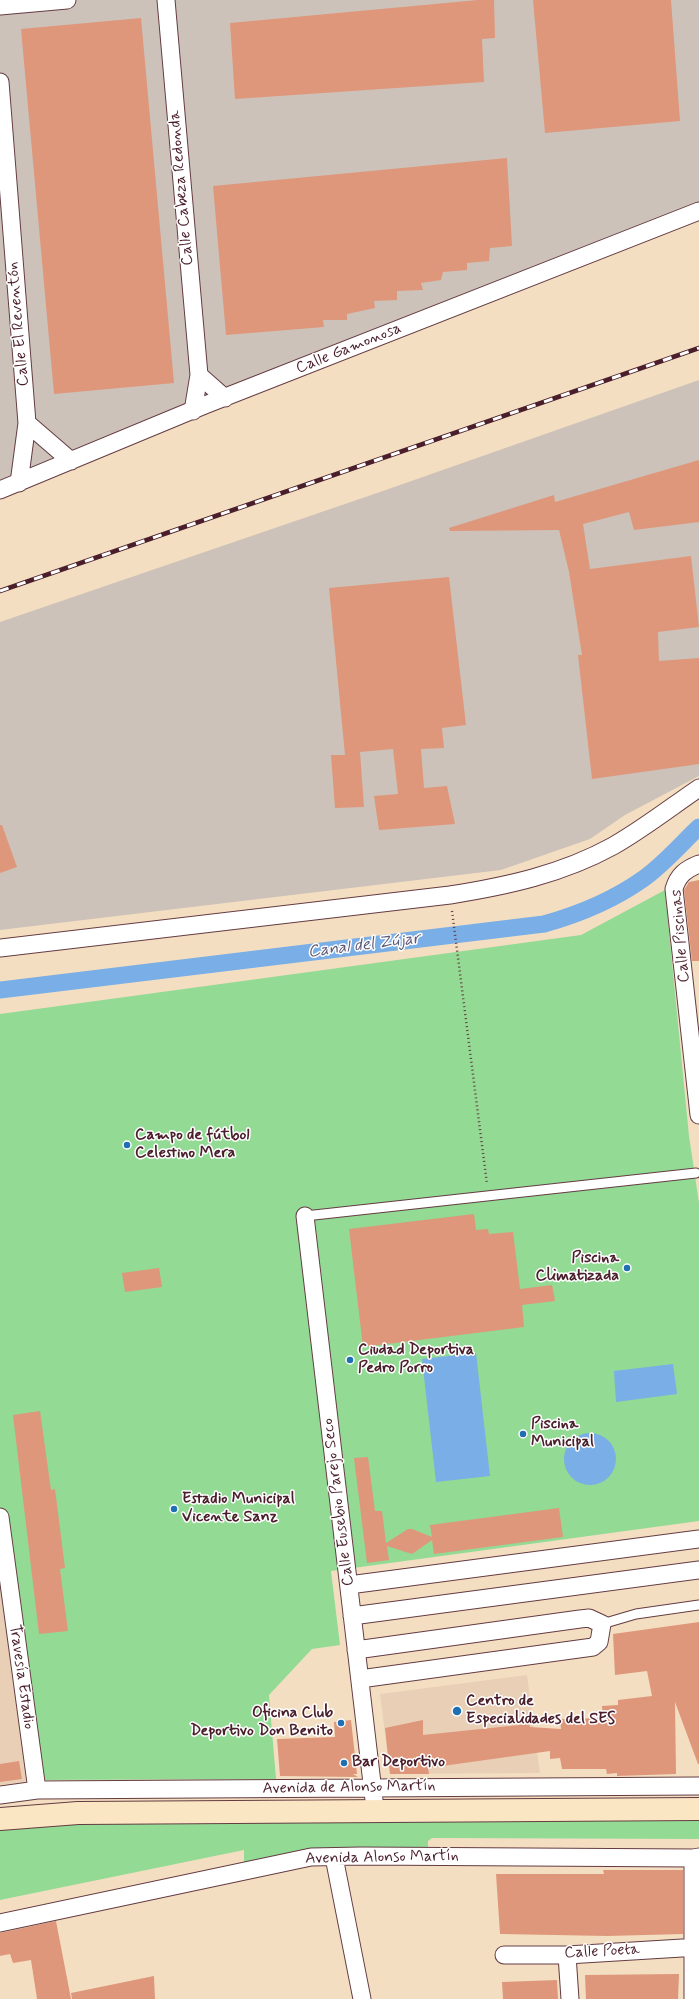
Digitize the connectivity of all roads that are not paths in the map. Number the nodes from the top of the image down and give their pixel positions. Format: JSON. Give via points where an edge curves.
{"nodes":[{"id":1,"x":67,"y":0,"type":"edge"},
{"id":2,"x":166,"y":0,"type":"edge"},
{"id":3,"x":0,"y":6,"type":"edge"},
{"id":4,"x":0,"y":82,"type":"edge"},
{"id":5,"x":699,"y":211,"type":"edge"},
{"id":6,"x":199,"y":375,"type":"junction"},
{"id":7,"x":225,"y":398,"type":"junction"},
{"id":8,"x":193,"y":411,"type":"junction"},
{"id":9,"x":27,"y":423,"type":"junction"},
{"id":10,"x":71,"y":461,"type":"junction"},
{"id":11,"x":19,"y":483,"type":"junction"},
{"id":12,"x":0,"y":490,"type":"edge"},
{"id":13,"x":699,"y":788,"type":"edge"},
{"id":14,"x":699,"y":864,"type":"edge"},
{"id":15,"x":0,"y":948,"type":"edge"},
{"id":16,"x":697,"y":1079,"type":"edge"},
{"id":17,"x":699,"y":1115,"type":"edge"},
{"id":18,"x":696,"y":1174,"type":"dead end"},
{"id":19,"x":305,"y":1216,"type":"joint"},
{"id":20,"x":0,"y":1517,"type":"edge"},
{"id":21,"x":699,"y":1539,"type":"edge"},
{"id":22,"x":699,"y":1570,"type":"edge"},
{"id":23,"x":348,"y":1585,"type":"junction"},
{"id":24,"x":699,"y":1605,"type":"edge"},
{"id":25,"x":352,"y":1616,"type":"junction"},
{"id":26,"x":602,"y":1624,"type":"junction"},
{"id":27,"x":356,"y":1650,"type":"junction"},
{"id":28,"x":360,"y":1679,"type":"junction"},
{"id":29,"x":699,"y":1786,"type":"edge"},
{"id":30,"x":373,"y":1788,"type":"junction"},
{"id":31,"x":37,"y":1790,"type":"junction"},
{"id":32,"x":0,"y":1795,"type":"edge"},
{"id":33,"x":696,"y":1808,"type":"edge"},
{"id":34,"x":374,"y":1810,"type":"junction"},
{"id":35,"x":0,"y":1819,"type":"edge"},
{"id":36,"x":334,"y":1857,"type":"junction"},
{"id":37,"x":696,"y":1857,"type":"edge"},
{"id":38,"x":0,"y":1923,"type":"edge"},
{"id":39,"x":696,"y":1948,"type":"edge"},
{"id":40,"x":567,"y":1954,"type":"junction"},
{"id":41,"x":504,"y":1955,"type":"dead end"},
{"id":42,"x":362,"y":1999,"type":"edge"},
{"id":43,"x":570,"y":1999,"type":"edge"},
{"id":44,"x":693,"y":1999,"type":"edge"}],
"edges":[{"from":1,"to":3,"type":"street"},
{"from":2,"to":6,"type":"street","name":"Calle Cabeza Redonda"},
{"from":4,"to":9,"type":"street","name":"Calle El Reventón"},
{"from":5,"to":7,"type":"street","name":"Calle Gamonosa"},
{"from":6,"to":7,"type":"street"},
{"from":6,"to":8,"type":"street","name":"Calle Cabeza Redonda"},
{"from":7,"to":8,"type":"street","name":"Calle Gamonosa"},
{"from":8,"to":10,"type":"street","name":"Calle Gamonosa"},
{"from":9,"to":10,"type":"street"},
{"from":9,"to":11,"type":"street","name":"Calle El Reventón"},
{"from":10,"to":11,"type":"street","name":"Calle Gamonosa"},
{"from":11,"to":12,"type":"street","name":"Calle Gamonosa"},
{"from":13,"to":15,"type":"street","via":[[613,846],[556,871],[507,885],[450,895]]},
{"from":14,"to":16,"type":"street","name":"Calle Piscinas","via":[[690,867],[677,878],[674,889]]},
{"from":16,"to":17,"type":"street","name":"Calle Piscinas"},
{"from":18,"to":19,"type":"lane"},
{"from":19,"to":23,"type":"street","name":"Calle Eusebio Parejo Seco"},
{"from":20,"to":31,"type":"street","name":"Travesía Estadio"},
{"from":21,"to":23,"type":"street"},
{"from":22,"to":25,"type":"street"},
{"from":23,"to":25,"type":"street","name":"Calle Eusebio Parejo Seco"},
{"from":24,"to":26,"type":"lane","via":[[636,1614]]},
{"from":25,"to":27,"type":"street","name":"Calle Eusebio Parejo Seco"},
{"from":26,"to":27,"type":"street","via":[[589,1618]]},
{"from":26,"to":28,"type":"street","via":[[599,1642],[593,1647]]},
{"from":27,"to":28,"type":"street","name":"Calle Eusebio Parejo Seco"},
{"from":28,"to":30,"type":"street","name":"Calle Eusebio Parejo Seco"},
{"from":29,"to":30,"type":"street","name":"Avenida de Alonso Martín"},
{"from":30,"to":31,"type":"street","name":"Avenida de Alonso Martín"},
{"from":30,"to":34,"type":"street","name":"Calle Eusebio Parejo Seco"},
{"from":31,"to":32,"type":"street","name":"Avenida de Alonso Martín"},
{"from":33,"to":34,"type":"main road","name":"Avenida de Alonso Martín"},
{"from":34,"to":35,"type":"main road","name":"Avenida de Alonso Martín","via":[[78,1813]]},
{"from":36,"to":37,"type":"street","name":"Avenida Alonso Martín"},
{"from":36,"to":38,"type":"street","name":"Avenida Alonso Martín","via":[[289,1860]]},
{"from":36,"to":42,"type":"street"},
{"from":37,"to":39,"type":"street"},
{"from":39,"to":40,"type":"street","name":"Calle Poeta"},
{"from":39,"to":44,"type":"street"},
{"from":40,"to":41,"type":"street","name":"Calle Poeta"},
{"from":40,"to":43,"type":"street"}]}
